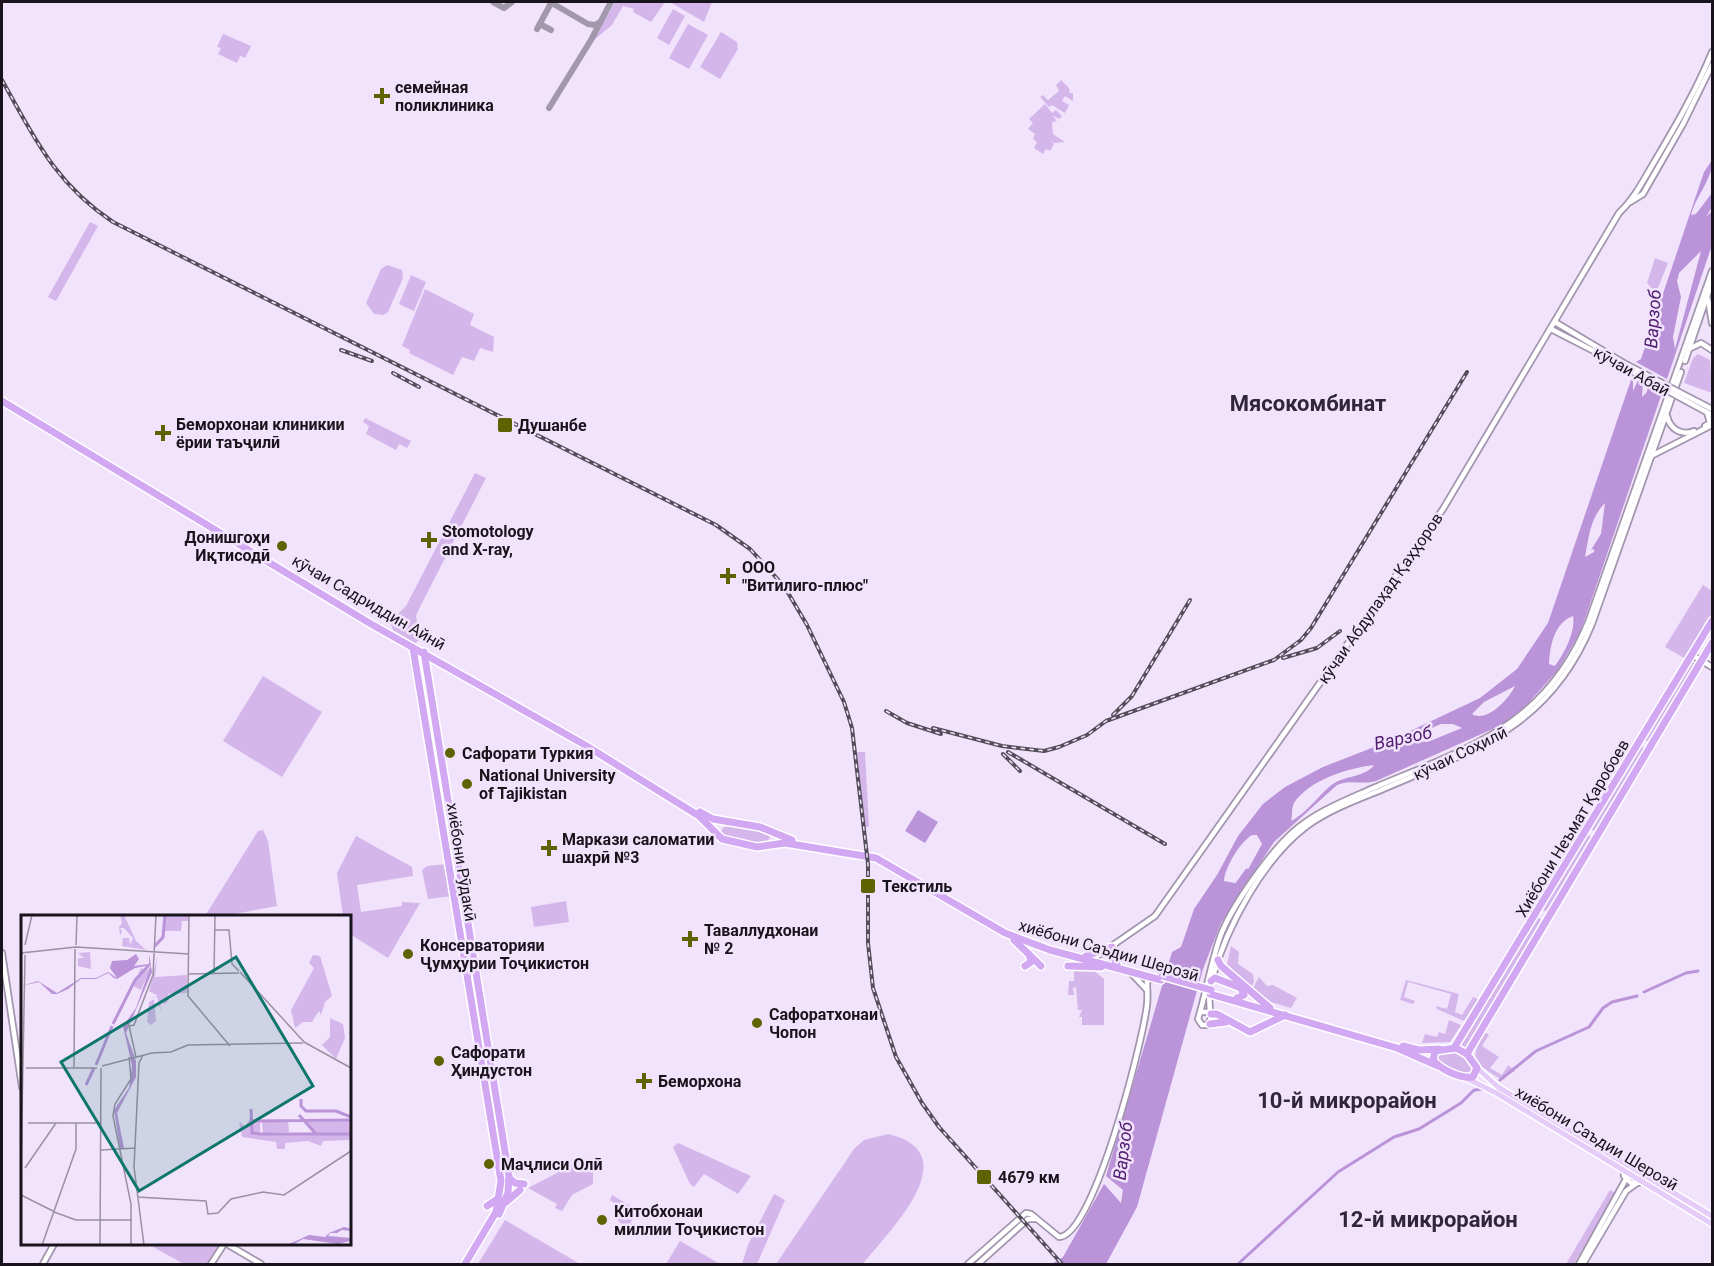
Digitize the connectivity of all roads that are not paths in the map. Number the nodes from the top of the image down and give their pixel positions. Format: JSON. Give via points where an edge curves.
{"nodes":[{"id":1,"x":1713,"y":52,"type":"edge"},
{"id":2,"x":1713,"y":65,"type":"edge"},
{"id":3,"x":1630,"y":202,"type":"junction"},
{"id":4,"x":1713,"y":271,"type":"edge"},
{"id":5,"x":1713,"y":282,"type":"edge"},
{"id":6,"x":1707,"y":297,"type":"junction"},
{"id":7,"x":1555,"y":322,"type":"junction"},
{"id":8,"x":1713,"y":323,"type":"edge"},
{"id":9,"x":1551,"y":329,"type":"junction"},
{"id":10,"x":1689,"y":350,"type":"junction"},
{"id":11,"x":1713,"y":351,"type":"edge"},
{"id":12,"x":1622,"y":364,"type":"junction"},
{"id":13,"x":2,"y":396,"type":"edge"},
{"id":14,"x":2,"y":401,"type":"edge"},
{"id":15,"x":1711,"y":410,"type":"edge"},
{"id":16,"x":1666,"y":414,"type":"junction"},
{"id":17,"x":1713,"y":425,"type":"edge"},
{"id":18,"x":1651,"y":456,"type":"junction"},
{"id":19,"x":1624,"y":526,"type":"junction"},
{"id":20,"x":1621,"y":538,"type":"junction"},
{"id":21,"x":358,"y":614,"type":"junction"},
{"id":22,"x":1712,"y":624,"type":"edge"},
{"id":23,"x":1713,"y":643,"type":"edge"},
{"id":24,"x":413,"y":648,"type":"junction"},
{"id":25,"x":424,"y":652,"type":"junction"},
{"id":26,"x":1692,"y":655,"type":"junction"},
{"id":27,"x":1702,"y":661,"type":"junction"},
{"id":28,"x":1713,"y":667,"type":"edge"},
{"id":29,"x":728,"y":822,"type":"joint"},
{"id":30,"x":716,"y":833,"type":"joint"},
{"id":31,"x":1228,"y":921,"type":"junction"},
{"id":32,"x":1234,"y":926,"type":"junction"},
{"id":33,"x":1005,"y":933,"type":"junction"},
{"id":34,"x":1220,"y":936,"type":"junction"},
{"id":35,"x":1227,"y":940,"type":"junction"},
{"id":36,"x":1112,"y":947,"type":"junction"},
{"id":37,"x":1050,"y":950,"type":"junction"},
{"id":38,"x":2,"y":953,"type":"edge"},
{"id":39,"x":1029,"y":954,"type":"junction"},
{"id":40,"x":1090,"y":959,"type":"junction"},
{"id":41,"x":1218,"y":960,"type":"junction"},
{"id":42,"x":1025,"y":966,"type":"dead end"},
{"id":43,"x":1068,"y":966,"type":"dead end"},
{"id":44,"x":1114,"y":966,"type":"junction"},
{"id":45,"x":1127,"y":969,"type":"junction"},
{"id":46,"x":1152,"y":977,"type":"junction"},
{"id":47,"x":1161,"y":978,"type":"junction"},
{"id":48,"x":1211,"y":981,"type":"junction"},
{"id":49,"x":1147,"y":990,"type":"junction"},
{"id":50,"x":1210,"y":995,"type":"junction"},
{"id":51,"x":1238,"y":999,"type":"junction"},
{"id":52,"x":1267,"y":1009,"type":"junction"},
{"id":53,"x":1202,"y":1012,"type":"junction"},
{"id":54,"x":1210,"y":1014,"type":"junction"},
{"id":55,"x":1285,"y":1015,"type":"junction"},
{"id":56,"x":1210,"y":1024,"type":"junction"},
{"id":57,"x":1231,"y":1024,"type":"junction"},
{"id":58,"x":1267,"y":1024,"type":"junction"},
{"id":59,"x":1454,"y":1048,"type":"junction"},
{"id":60,"x":1439,"y":1049,"type":"junction"},
{"id":61,"x":1467,"y":1054,"type":"junction"},
{"id":62,"x":1438,"y":1066,"type":"junction"},
{"id":63,"x":1478,"y":1068,"type":"junction"},
{"id":64,"x":1466,"y":1078,"type":"junction"},
{"id":65,"x":21,"y":1080,"type":"edge"},
{"id":66,"x":1607,"y":1145,"type":"dead end"},
{"id":67,"x":1607,"y":1153,"type":"junction"},
{"id":68,"x":1626,"y":1167,"type":"junction"},
{"id":69,"x":509,"y":1177,"type":"junction"},
{"id":70,"x":501,"y":1179,"type":"junction"},
{"id":71,"x":1626,"y":1179,"type":"junction"},
{"id":72,"x":1642,"y":1180,"type":"junction"},
{"id":73,"x":1675,"y":1186,"type":"dead end"},
{"id":74,"x":1669,"y":1189,"type":"junction"},
{"id":75,"x":1658,"y":1190,"type":"junction"},
{"id":76,"x":500,"y":1196,"type":"junction"},
{"id":77,"x":1664,"y":1200,"type":"dead end"},
{"id":78,"x":504,"y":1205,"type":"junction"},
{"id":79,"x":487,"y":1206,"type":"dead end"},
{"id":80,"x":505,"y":1216,"type":"dead end"},
{"id":81,"x":1713,"y":1216,"type":"edge"},
{"id":82,"x":1713,"y":1224,"type":"edge"},
{"id":83,"x":53,"y":1245,"type":"edge"},
{"id":84,"x":224,"y":1245,"type":"edge"},
{"id":85,"x":227,"y":1245,"type":"edge"},
{"id":86,"x":978,"y":1261,"type":"edge"},
{"id":87,"x":43,"y":1264,"type":"edge"},
{"id":88,"x":211,"y":1264,"type":"edge"},
{"id":89,"x":261,"y":1264,"type":"edge"},
{"id":90,"x":466,"y":1264,"type":"edge"},
{"id":91,"x":968,"y":1264,"type":"edge"},
{"id":92,"x":1581,"y":1264,"type":"edge"}],
"edges":[{"from":1,"to":3,"type":"main road","name":"кӯчаи Абдулаҳад Қаҳҳоров","via":[[1690,100]]},
{"from":2,"to":3,"type":"main road","name":"кӯчаи Абдулаҳад Қаҳҳоров","via":[[1642,194]]},
{"from":3,"to":7,"type":"main road","name":"кӯчаи Абдулаҳад Қаҳҳоров","via":[[1619,213]]},
{"from":4,"to":19,"type":"main road"},
{"from":5,"to":6,"type":"main road","name":"кӯчаи Соҳилӣ"},
{"from":6,"to":8,"type":"main road"},
{"from":6,"to":10,"type":"main road","name":"кӯчаи Соҳилӣ"},
{"from":7,"to":9,"type":"main road","name":"кӯчаи Абдулаҳад Қаҳҳоров"},
{"from":7,"to":12,"type":"main road","name":"кӯчаи Абаӣ"},
{"from":9,"to":12,"type":"main road","name":"кӯчаи Абаӣ"},
{"from":9,"to":36,"type":"main road","name":"кӯчаи Абдулаҳад Қаҳҳоров","via":[[1443,509],[1164,905],[1151,921]]},
{"from":10,"to":11,"type":"main road","via":[[1701,343]]},
{"from":10,"to":16,"type":"main road","name":"кӯчаи Соҳилӣ"},
{"from":12,"to":15,"type":"main road","name":"кӯчаи Абаӣ","bridge":true},
{"from":13,"to":21,"type":"highway","name":"кӯчаи Садриддин Айнӣ"},
{"from":14,"to":21,"type":"highway","name":"кӯчаи Садриддин Айнӣ"},
{"from":15,"to":16,"type":"main road","via":[[1709,424],[1689,433],[1671,427]]},
{"from":16,"to":18,"type":"main road","name":"кӯчаи Соҳилӣ"},
{"from":17,"to":18,"type":"main road"},
{"from":18,"to":19,"type":"main road","name":"кӯчаи Соҳилӣ"},
{"from":19,"to":20,"type":"main road","name":"кӯчаи Соҳилӣ"},
{"from":20,"to":31,"type":"main road","name":"кӯчаи Соҳилӣ","via":[[1580,642],[1537,702],[1490,737],[1330,807],[1304,824],[1269,859]]},
{"from":20,"to":32,"type":"main road","name":"кӯчаи Соҳилӣ","via":[[1578,655],[1539,706],[1494,740],[1342,806],[1308,826],[1276,855]]},
{"from":21,"to":24,"type":"highway","name":"кӯчаи Садриддин Айнӣ"},
{"from":21,"to":25,"type":"highway","name":"кӯчаи Садриддин Айнӣ"},
{"from":22,"to":26,"type":"highway","name":"Хиёбони Неъмат Қаробоев"},
{"from":23,"to":27,"type":"highway","name":"Хиёбони Неъмат Қаробоев"},
{"from":24,"to":25,"type":"highway","name":"кӯчаи Садриддин Айнӣ"},
{"from":24,"to":70,"type":"highway","name":"хиёбони Рӯдакӣ"},
{"from":25,"to":29,"type":"highway","name":"кӯчаи Садриддин Айнӣ","via":[[582,739],[703,815]]},
{"from":25,"to":30,"type":"highway","name":"кӯчаи Садриддин Айнӣ","via":[[670,798]]},
{"from":25,"to":69,"type":"highway"},
{"from":26,"to":27,"type":"main road"},
{"from":26,"to":59,"type":"highway","name":"Хиёбони Неъмат Қаробоев"},
{"from":27,"to":28,"type":"main road"},
{"from":27,"to":61,"type":"highway","name":"Хиёбони Неъмат Қаробоев"},
{"from":29,"to":40,"type":"highway","name":"хиёбони Саъдии Шерозӣ","via":[[760,827],[791,840],[872,853],[1011,932]]},
{"from":30,"to":33,"type":"highway","name":"хиёбони Саъдии Шерозӣ","via":[[724,840],[754,847],[785,843],[878,859]]},
{"from":31,"to":32,"type":"main road"},
{"from":31,"to":34,"type":"main road","name":"кӯчаи Соҳилӣ"},
{"from":32,"to":35,"type":"main road","name":"кӯчаи Соҳилӣ"},
{"from":33,"to":37,"type":"highway","name":"хиёбони Саъдии Шерозӣ"},
{"from":33,"to":39,"type":"highway"},
{"from":34,"to":35,"type":"main road"},
{"from":34,"to":53,"type":"main road","name":"кӯчаи Соҳилӣ"},
{"from":35,"to":41,"type":"main road","name":"кӯчаи Соҳилӣ"},
{"from":36,"to":40,"type":"highway"},
{"from":36,"to":44,"type":"highway"},
{"from":37,"to":39,"type":"highway","via":[[1043,956],[1043,966]]},
{"from":37,"to":40,"type":"highway","name":"хиёбони Саъдии Шерозӣ"},
{"from":38,"to":65,"type":"main road"},
{"from":39,"to":42,"type":"highway","via":[[1031,962]]},
{"from":40,"to":44,"type":"highway","name":"хиёбони Саъдии Шерозӣ"},
{"from":41,"to":48,"type":"main road","name":"кӯчаи Соҳилӣ"},
{"from":41,"to":52,"type":"highway"},
{"from":43,"to":44,"type":"highway"},
{"from":44,"to":45,"type":"highway","name":"хиёбони Саъдии Шерозӣ"},
{"from":45,"to":46,"type":"highway","name":"хиёбони Саъдии Шерозӣ"},
{"from":45,"to":47,"type":"highway","name":"хиёбони Саъдии Шерозӣ"},
{"from":45,"to":49,"type":"main road"},
{"from":46,"to":47,"type":"highway","name":"хиёбони Саъдии Шерозӣ"},
{"from":46,"to":49,"type":"main road"},
{"from":47,"to":50,"type":"highway","name":"хиёбони Саъдии Шерозӣ","bridge":true},
{"from":48,"to":50,"type":"main road","name":"кӯчаи Соҳилӣ"},
{"from":48,"to":51,"type":"highway","via":[[1223,979],[1241,988],[1244,995]]},
{"from":49,"to":86,"type":"main road","via":[[1145,1015],[1127,1085],[1094,1192],[1079,1220],[1065,1236],[1055,1236],[1026,1213]]},
{"from":50,"to":51,"type":"highway","name":"хиёбони Саъдии Шерозӣ"},
{"from":50,"to":52,"type":"highway","name":"хиёбони Саъдии Шерозӣ"},
{"from":50,"to":54,"type":"main road","name":"кӯчаи Соҳилӣ"},
{"from":51,"to":52,"type":"highway","name":"хиёбони Саъдии Шерозӣ"},
{"from":52,"to":55,"type":"highway","name":"хиёбони Саъдии Шерозӣ"},
{"from":52,"to":58,"type":"highway"},
{"from":52,"to":60,"type":"highway","name":"хиёбони Саъдии Шерозӣ","via":[[1419,1050]]},
{"from":53,"to":54,"type":"main road"},
{"from":53,"to":56,"type":"main road","via":[[1200,1022]]},
{"from":54,"to":56,"type":"main road"},
{"from":54,"to":57,"type":"highway","via":[[1217,1014]]},
{"from":55,"to":58,"type":"highway"},
{"from":55,"to":62,"type":"highway","name":"хиёбони Саъдии Шерозӣ","via":[[1397,1048]]},
{"from":56,"to":57,"type":"highway","via":[[1221,1020]]},
{"from":57,"to":58,"type":"highway","via":[[1250,1032]]},
{"from":59,"to":60,"type":"highway","name":"хиёбони Саъдии Шерозӣ"},
{"from":59,"to":61,"type":"highway","name":"хиёбони Саъдии Шерозӣ"},
{"from":60,"to":62,"type":"highway","via":[[1432,1058]]},
{"from":61,"to":63,"type":"highway","name":"хиёбони Саъдии Шерозӣ"},
{"from":62,"to":64,"type":"highway","name":"хиёбони Саъдии Шерозӣ"},
{"from":63,"to":64,"type":"highway","via":[[1476,1076]]},
{"from":63,"to":67,"type":"main road","name":"хиёбони Саъдии Шерозӣ","via":[[1498,1087]]},
{"from":64,"to":68,"type":"main road","name":"хиёбони Саъдии Шерозӣ","via":[[1596,1155]]},
{"from":66,"to":67,"type":"main road"},
{"from":67,"to":68,"type":"main road","name":"хиёбони Саъдии Шерозӣ"},
{"from":68,"to":71,"type":"main road"},
{"from":68,"to":72,"type":"main road","name":"хиёбони Саъдии Шерозӣ"},
{"from":69,"to":70,"type":"highway","via":[[505,1173]]},
{"from":69,"to":78,"type":"highway"},
{"from":69,"to":78,"type":"highway","via":[[522,1187]]},
{"from":70,"to":76,"type":"highway","name":"хиёбони Рӯдакӣ"},
{"from":71,"to":72,"type":"main road"},
{"from":71,"to":92,"type":"main road"},
{"from":72,"to":74,"type":"main road","name":"хиёбони Саъдии Шерозӣ"},
{"from":72,"to":75,"type":"main road","name":"хиёбони Саъдии Шерозӣ"},
{"from":72,"to":92,"type":"main road","via":[[1626,1191]]},
{"from":73,"to":74,"type":"main road"},
{"from":74,"to":81,"type":"main road","name":"хиёбони Саъдии Шерозӣ"},
{"from":75,"to":77,"type":"main road"},
{"from":75,"to":82,"type":"main road","name":"хиёбони Саъдии Шерозӣ"},
{"from":76,"to":79,"type":"highway"},
{"from":76,"to":90,"type":"highway","name":"хиёбони Рӯдакӣ","via":[[492,1220]]},
{"from":78,"to":80,"type":"highway"},
{"from":78,"to":90,"type":"highway"},
{"from":83,"to":87,"type":"main road"},
{"from":84,"to":88,"type":"main road"},
{"from":85,"to":89,"type":"main road"},
{"from":86,"to":91,"type":"main road"}]}
